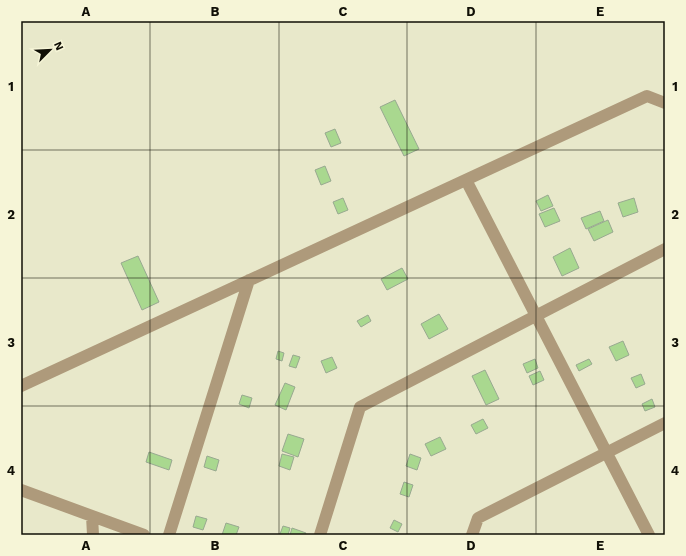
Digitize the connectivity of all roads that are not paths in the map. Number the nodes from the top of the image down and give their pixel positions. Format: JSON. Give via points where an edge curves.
{"nodes":[{"id":1,"x":665,"y":103,"type":"edge"},
{"id":2,"x":466,"y":180,"type":"junction"},
{"id":3,"x":663,"y":252,"type":"edge"},
{"id":4,"x":249,"y":280,"type":"junction"},
{"id":5,"x":536,"y":316,"type":"junction"},
{"id":6,"x":21,"y":386,"type":"edge"},
{"id":7,"x":665,"y":423,"type":"edge"},
{"id":8,"x":607,"y":452,"type":"junction"},
{"id":9,"x":21,"y":490,"type":"edge"},
{"id":10,"x":92,"y":516,"type":"junction"},
{"id":11,"x":93,"y":535,"type":"edge"},
{"id":12,"x":144,"y":535,"type":"edge"},
{"id":13,"x":169,"y":535,"type":"edge"},
{"id":14,"x":320,"y":535,"type":"edge"},
{"id":15,"x":472,"y":535,"type":"edge"},
{"id":16,"x":649,"y":535,"type":"edge"}],
"edges":[{"from":1,"to":2,"type":"street","via":[[647,96]]},
{"from":2,"to":4,"type":"street"},
{"from":2,"to":5,"type":"street"},
{"from":3,"to":5,"type":"street"},
{"from":4,"to":6,"type":"street"},
{"from":4,"to":13,"type":"street"},
{"from":5,"to":8,"type":"street"},
{"from":5,"to":14,"type":"street","via":[[360,407]]},
{"from":7,"to":8,"type":"street"},
{"from":8,"to":15,"type":"street","via":[[478,518]]},
{"from":8,"to":16,"type":"street"},
{"from":9,"to":10,"type":"street"},
{"from":10,"to":11,"type":"street"},
{"from":10,"to":12,"type":"street"}]}
